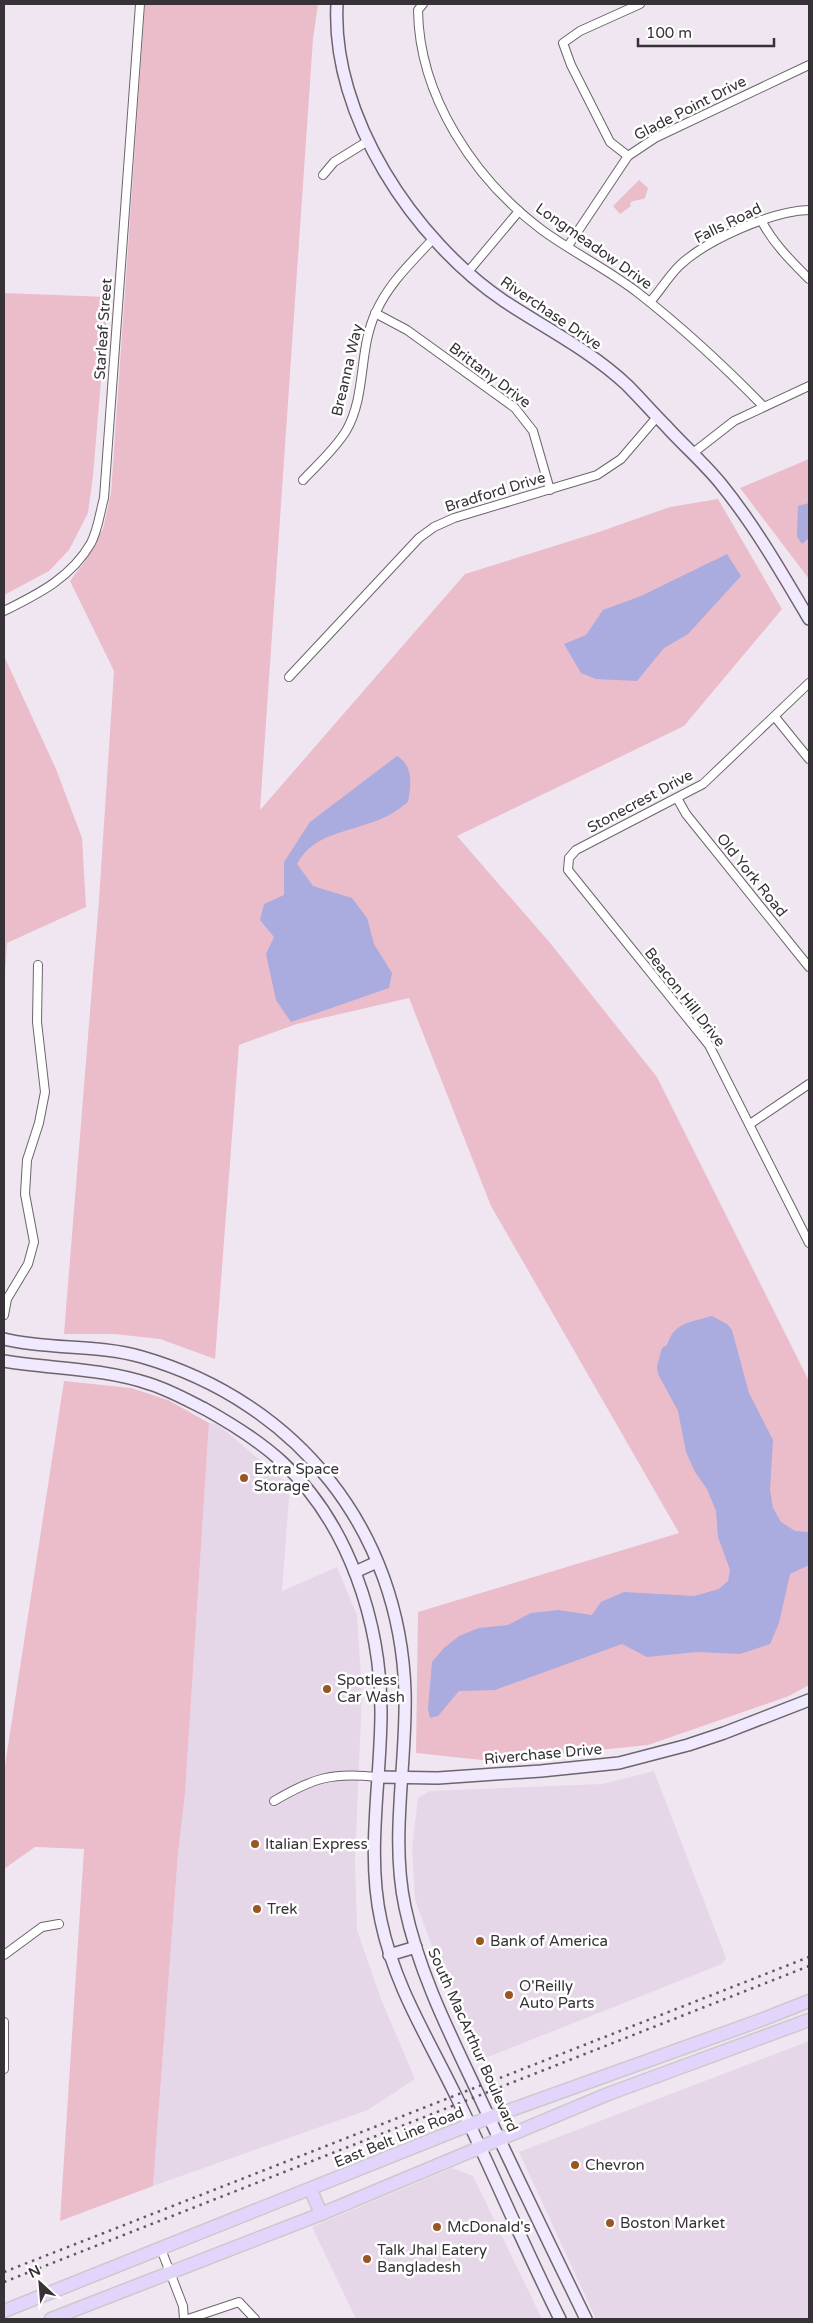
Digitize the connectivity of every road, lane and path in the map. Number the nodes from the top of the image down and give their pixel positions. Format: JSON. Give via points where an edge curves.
{"nodes":[{"id":1,"x":140,"y":4,"type":"edge"},
{"id":2,"x":337,"y":4,"type":"edge"},
{"id":3,"x":423,"y":4,"type":"edge"},
{"id":4,"x":640,"y":4,"type":"edge"},
{"id":5,"x":809,"y":65,"type":"edge"},
{"id":6,"x":368,"y":141,"type":"junction"},
{"id":7,"x":628,"y":156,"type":"junction"},
{"id":8,"x":323,"y":175,"type":"dead end"},
{"id":9,"x":809,"y":210,"type":"edge"},
{"id":10,"x":520,"y":211,"type":"junction"},
{"id":11,"x":761,"y":220,"type":"junction"},
{"id":12,"x":432,"y":240,"type":"junction"},
{"id":13,"x":568,"y":246,"type":"junction"},
{"id":14,"x":467,"y":273,"type":"junction"},
{"id":15,"x":809,"y":278,"type":"edge"},
{"id":16,"x":650,"y":302,"type":"junction"},
{"id":17,"x":375,"y":313,"type":"junction"},
{"id":18,"x":809,"y":386,"type":"edge"},
{"id":19,"x":763,"y":406,"type":"junction"},
{"id":20,"x":657,"y":417,"type":"junction"},
{"id":21,"x":693,"y":453,"type":"junction"},
{"id":22,"x":302,"y":480,"type":"dead end"},
{"id":23,"x":550,"y":490,"type":"junction"},
{"id":24,"x":4,"y":611,"type":"edge"},
{"id":25,"x":809,"y":619,"type":"edge"},
{"id":26,"x":289,"y":678,"type":"dead end"},
{"id":27,"x":809,"y":683,"type":"edge"},
{"id":28,"x":775,"y":717,"type":"junction"},
{"id":29,"x":809,"y":759,"type":"edge"},
{"id":30,"x":677,"y":798,"type":"junction"},
{"id":31,"x":569,"y":858,"type":"joint"},
{"id":32,"x":38,"y":965,"type":"dead end"},
{"id":33,"x":809,"y":967,"type":"edge"},
{"id":34,"x":809,"y":1084,"type":"edge"},
{"id":35,"x":750,"y":1124,"type":"junction"},
{"id":36,"x":809,"y":1241,"type":"edge"},
{"id":37,"x":4,"y":1315,"type":"edge"},
{"id":38,"x":4,"y":1339,"type":"edge"},
{"id":39,"x":4,"y":1361,"type":"edge"},
{"id":40,"x":377,"y":1562,"type":"junction"},
{"id":41,"x":355,"y":1572,"type":"junction"},
{"id":42,"x":809,"y":1700,"type":"edge"},
{"id":43,"x":378,"y":1777,"type":"junction"},
{"id":44,"x":402,"y":1777,"type":"junction"},
{"id":45,"x":274,"y":1801,"type":"dead end"},
{"id":46,"x":59,"y":1924,"type":"dead end"},
{"id":47,"x":416,"y":1947,"type":"junction"},
{"id":48,"x":4,"y":1955,"type":"edge"},
{"id":49,"x":389,"y":1955,"type":"junction"},
{"id":50,"x":809,"y":2001,"type":"edge"},
{"id":51,"x":761,"y":2020,"type":"junction"},
{"id":52,"x":809,"y":2020,"type":"edge"},
{"id":53,"x":4,"y":2022,"type":"edge"},
{"id":54,"x":769,"y":2037,"type":"junction"},
{"id":55,"x":4,"y":2069,"type":"edge"},
{"id":56,"x":490,"y":2118,"type":"junction"},
{"id":57,"x":470,"y":2125,"type":"junction"},
{"id":58,"x":499,"y":2138,"type":"junction"},
{"id":59,"x":479,"y":2146,"type":"junction"},
{"id":60,"x":311,"y":2190,"type":"junction"},
{"id":61,"x":321,"y":2214,"type":"junction"},
{"id":62,"x":161,"y":2249,"type":"junction"},
{"id":63,"x":169,"y":2273,"type":"junction"},
{"id":64,"x":4,"y":2310,"type":"edge"},
{"id":65,"x":51,"y":2319,"type":"edge"},
{"id":66,"x":184,"y":2319,"type":"edge"},
{"id":67,"x":188,"y":2319,"type":"edge"},
{"id":68,"x":255,"y":2319,"type":"edge"},
{"id":69,"x":560,"y":2319,"type":"edge"},
{"id":70,"x":586,"y":2319,"type":"edge"}],
"edges":[{"from":1,"to":24,"type":"street","name":"Starleaf Street","via":[[104,498],[91,542],[72,569],[43,591]]},
{"from":2,"to":6,"type":"main road","name":"Riverchase Drive","via":[[339,46],[350,92]]},
{"from":3,"to":10,"type":"street","name":"Longmeadow Drive","via":[[418,10],[418,36],[437,98],[465,150],[502,196]]},
{"from":4,"to":7,"type":"street","via":[[580,31],[563,43],[610,142]]},
{"from":5,"to":7,"type":"street","name":"Glade Point Drive","via":[[656,138]]},
{"from":6,"to":8,"type":"street","via":[[334,162]]},
{"from":6,"to":12,"type":"main road","name":"Riverchase Drive","via":[[395,191]]},
{"from":7,"to":13,"type":"street","name":"Glade Point Drive"},
{"from":9,"to":11,"type":"street","name":"Falls Road","via":[[795,210]]},
{"from":10,"to":13,"type":"street","name":"Longmeadow Drive"},
{"from":10,"to":14,"type":"street"},
{"from":11,"to":15,"type":"street","via":[[780,250]]},
{"from":11,"to":16,"type":"street","name":"Falls Road","via":[[708,245],[680,266]]},
{"from":12,"to":14,"type":"main road","name":"Riverchase Drive"},
{"from":12,"to":17,"type":"street","name":"Breanna Way","via":[[392,282]]},
{"from":13,"to":16,"type":"street","name":"Longmeadow Drive"},
{"from":14,"to":20,"type":"main road","name":"Riverchase Drive","via":[[504,301],[593,358],[626,384]]},
{"from":16,"to":19,"type":"street","name":"Longmeadow Drive","via":[[690,335]]},
{"from":17,"to":22,"type":"street","name":"Breanna Way","via":[[346,431]]},
{"from":17,"to":23,"type":"street","name":"Brittany Drive","via":[[407,330],[515,408],[533,431]]},
{"from":18,"to":19,"type":"street"},
{"from":19,"to":21,"type":"street","via":[[734,421]]},
{"from":20,"to":21,"type":"main road","name":"Riverchase Drive"},
{"from":20,"to":23,"type":"street","name":"Bradford Drive","via":[[634,446],[610,468]]},
{"from":21,"to":25,"type":"main road","name":"Riverchase Drive","via":[[721,484],[760,538]]},
{"from":23,"to":26,"type":"street","name":"Bradford Drive","via":[[434,527],[419,538]]},
{"from":27,"to":28,"type":"street","name":"Stonecrest Drive"},
{"from":28,"to":29,"type":"street"},
{"from":28,"to":30,"type":"street","name":"Stonecrest Drive","via":[[703,784]]},
{"from":30,"to":31,"type":"street","name":"Stonecrest Drive","via":[[576,850]]},
{"from":30,"to":33,"type":"street","name":"Old York Road","via":[[686,814]]},
{"from":31,"to":35,"type":"street","name":"Beacon Hill Drive","via":[[568,870],[709,1045]]},
{"from":32,"to":37,"type":"street","via":[[37,1022],[45,1092],[27,1160],[25,1194],[34,1242],[28,1264],[7,1299]]},
{"from":34,"to":35,"type":"street"},
{"from":35,"to":36,"type":"street","name":"Beacon Hill Drive"},
{"from":38,"to":40,"type":"main road","name":"South MacArthur Boulevard","via":[[104,1349],[140,1357],[172,1367],[238,1399],[312,1458],[345,1500]]},
{"from":39,"to":41,"type":"main road","via":[[88,1370],[148,1383],[173,1392],[231,1423],[282,1462],[301,1481],[333,1527]]},
{"from":40,"to":41,"type":"main road"},
{"from":40,"to":44,"type":"main road","name":"South MacArthur Boulevard","via":[[403,1653]]},
{"from":41,"to":43,"type":"main road","via":[[370,1618],[379,1666]]},
{"from":42,"to":44,"type":"main road","name":"Riverchase Drive","via":[[697,1742],[618,1763],[438,1778]]},
{"from":43,"to":44,"type":"main road","name":"Riverchase Drive"},
{"from":43,"to":45,"type":"street","name":"Riverchase Drive","via":[[334,1775],[304,1785]]},
{"from":43,"to":49,"type":"main road","via":[[374,1873]]},
{"from":44,"to":47,"type":"main road","name":"South MacArthur Boulevard","via":[[400,1876],[404,1906]]},
{"from":46,"to":48,"type":"street","via":[[42,1927]]},
{"from":47,"to":49,"type":"main road"},
{"from":47,"to":56,"type":"main road","name":"South MacArthur Boulevard","via":[[444,2019]]},
{"from":49,"to":57,"type":"main road","via":[[404,1996]]},
{"from":50,"to":51,"type":"main road","name":"East Belt Line Road"},
{"from":51,"to":54,"type":"main road"},
{"from":51,"to":56,"type":"main road","name":"East Belt Line Road"},
{"from":52,"to":54,"type":"main road"},
{"from":53,"to":55,"type":"street"},
{"from":54,"to":58,"type":"main road","via":[[608,2094]]},
{"from":56,"to":57,"type":"main road","name":"East Belt Line Road"},
{"from":56,"to":58,"type":"main road","name":"South MacArthur Boulevard"},
{"from":57,"to":59,"type":"main road"},
{"from":57,"to":60,"type":"main road","name":"East Belt Line Road"},
{"from":58,"to":59,"type":"main road"},
{"from":58,"to":70,"type":"main road","name":"South MacArthur Boulevard"},
{"from":59,"to":61,"type":"main road"},
{"from":59,"to":69,"type":"main road","via":[[520,2240]]},
{"from":60,"to":61,"type":"main road"},
{"from":60,"to":62,"type":"main road","name":"East Belt Line Road"},
{"from":61,"to":63,"type":"main road"},
{"from":62,"to":63,"type":"street"},
{"from":62,"to":64,"type":"main road","name":"East Belt Line Road"},
{"from":63,"to":65,"type":"main road"},
{"from":63,"to":66,"type":"street","via":[[183,2306]]},
{"from":67,"to":68,"type":"street","via":[[239,2302]]}]}
